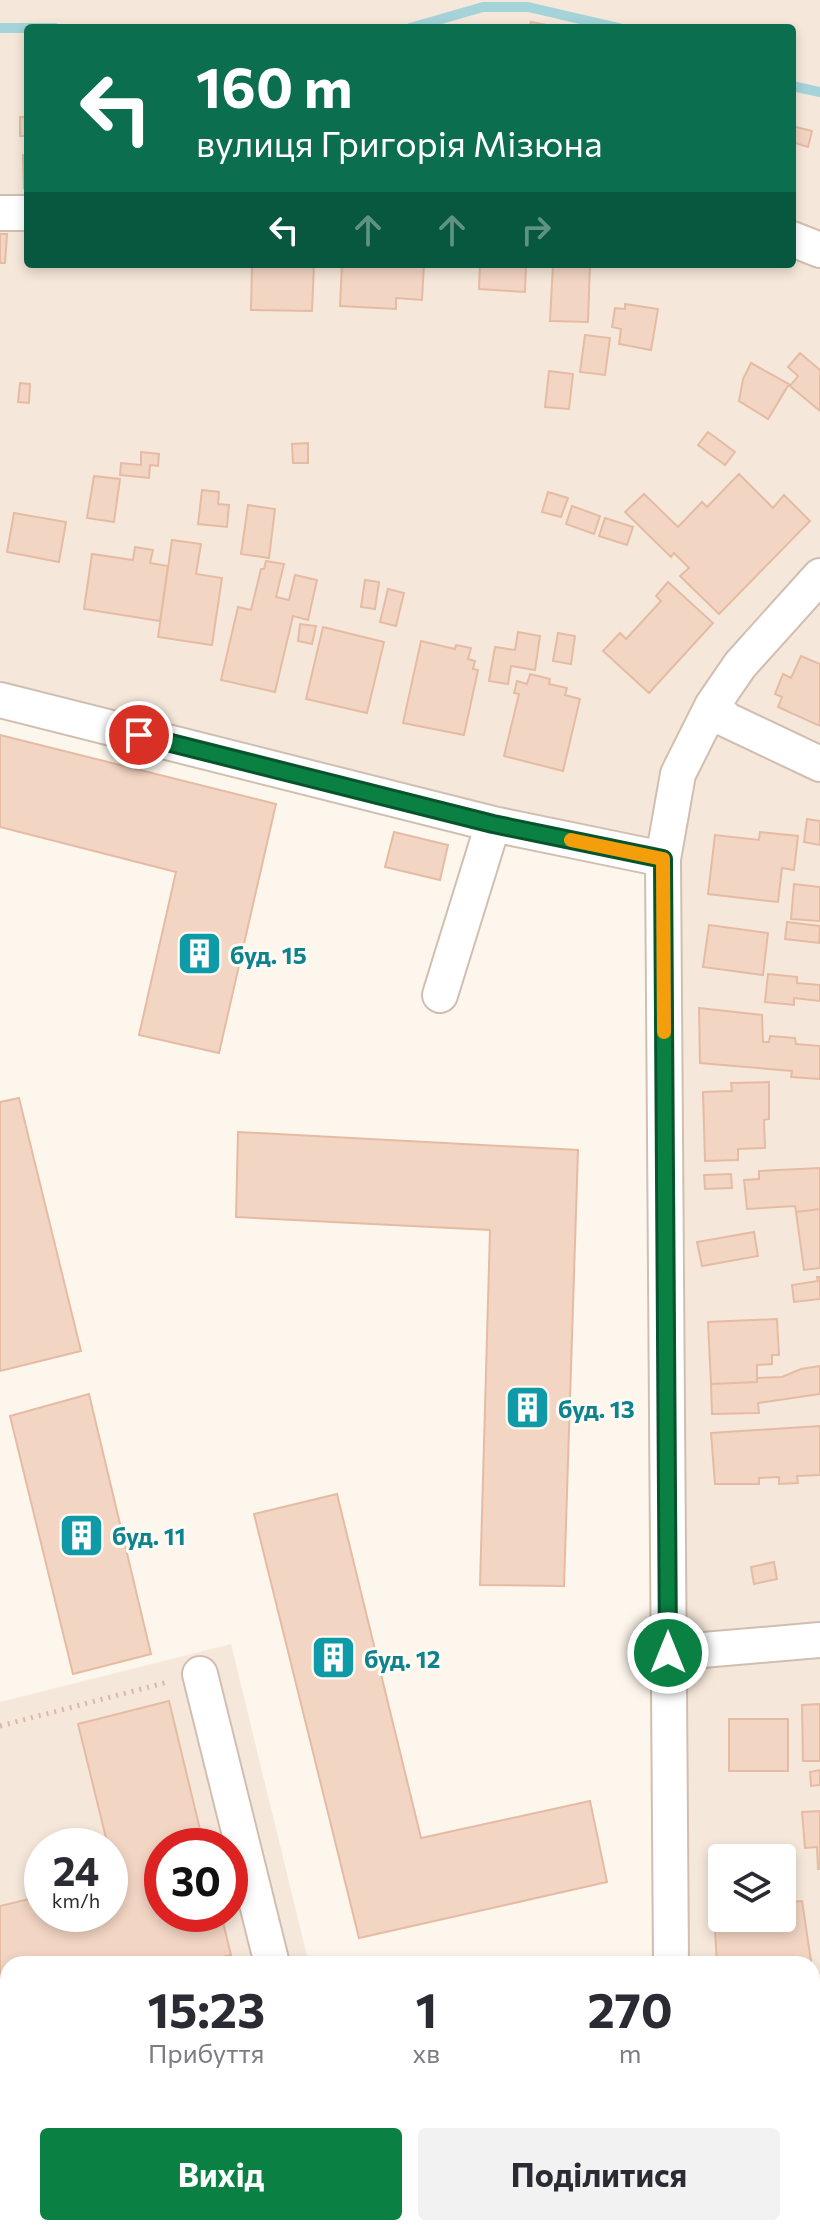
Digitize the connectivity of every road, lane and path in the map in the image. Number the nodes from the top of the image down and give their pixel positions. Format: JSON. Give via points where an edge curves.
{"nodes":[{"id":1,"x":0,"y":213,"type":"edge"},
{"id":2,"x":24,"y":213,"type":"edge"},
{"id":3,"x":796,"y":241,"type":"edge"},
{"id":4,"x":820,"y":250,"type":"edge"},
{"id":5,"x":820,"y":576,"type":"edge"},
{"id":6,"x":0,"y":700,"type":"edge"},
{"id":7,"x":712,"y":706,"type":"junction"},
{"id":8,"x":820,"y":764,"type":"edge"},
{"id":9,"x":493,"y":824,"type":"junction"},
{"id":10,"x":663,"y":859,"type":"junction"},
{"id":11,"x":440,"y":995,"type":"dead end"},
{"id":12,"x":820,"y":1640,"type":"edge"},
{"id":13,"x":668,"y":1653,"type":"junction"},
{"id":14,"x":200,"y":1674,"type":"joint"},
{"id":15,"x":0,"y":1726,"type":"edge"},
{"id":16,"x":270,"y":1956,"type":"edge"},
{"id":17,"x":671,"y":1956,"type":"edge"}],
"edges":[{"from":1,"to":2,"type":"street"},
{"from":3,"to":4,"type":"street"},
{"from":5,"to":7,"type":"street","via":[[740,665]]},
{"from":6,"to":9,"type":"street"},
{"from":7,"to":8,"type":"street","via":[[727,720]]},
{"from":7,"to":10,"type":"street","via":[[678,774]]},
{"from":9,"to":10,"type":"street"},
{"from":9,"to":11,"type":"street"},
{"from":10,"to":13,"type":"street"},
{"from":12,"to":13,"type":"street"},
{"from":13,"to":17,"type":"street"},
{"from":14,"to":15,"type":"path"},
{"from":14,"to":16,"type":"street"}]}
